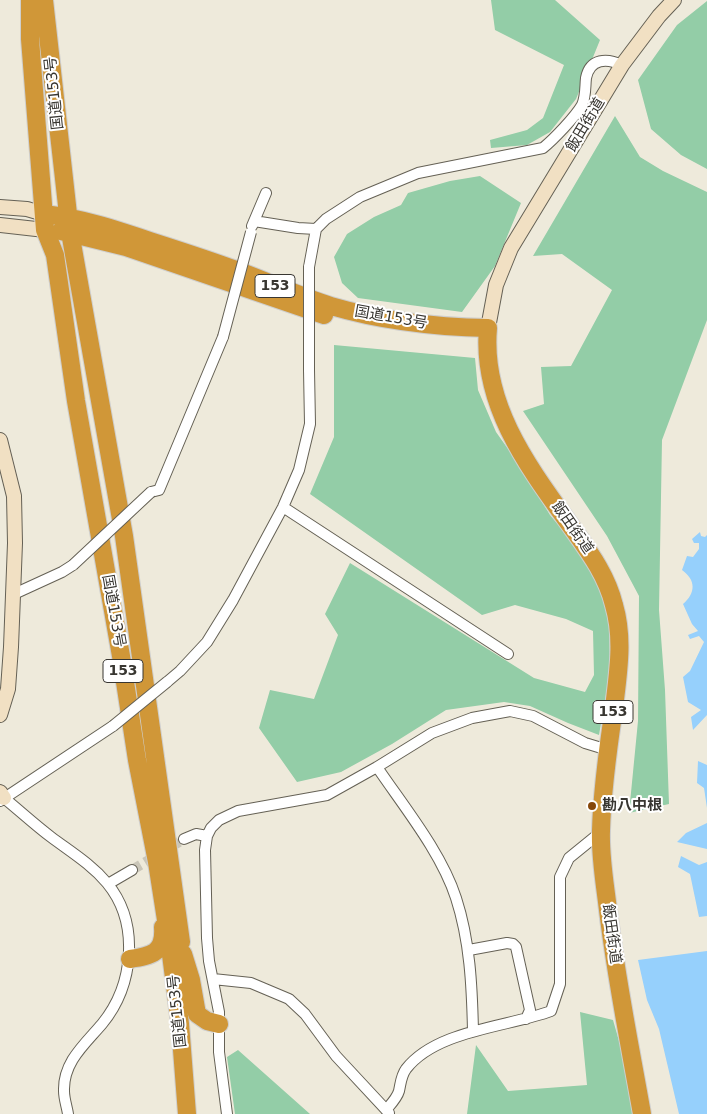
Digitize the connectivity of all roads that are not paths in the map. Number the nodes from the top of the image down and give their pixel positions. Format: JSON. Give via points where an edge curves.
{"nodes":[{"id":1,"x":30,"y":0,"type":"edge"},
{"id":2,"x":44,"y":0,"type":"edge"},
{"id":3,"x":674,"y":0,"type":"edge"},
{"id":4,"x":622,"y":65,"type":"junction"},
{"id":5,"x":266,"y":193,"type":"dead end"},
{"id":6,"x":0,"y":207,"type":"edge"},
{"id":7,"x":254,"y":221,"type":"junction"},
{"id":8,"x":45,"y":222,"type":"junction"},
{"id":9,"x":0,"y":224,"type":"edge"},
{"id":10,"x":69,"y":225,"type":"junction"},
{"id":11,"x":316,"y":229,"type":"junction"},
{"id":12,"x":488,"y":334,"type":"junction"},
{"id":13,"x":0,"y":440,"type":"edge"},
{"id":14,"x":283,"y":507,"type":"junction"},
{"id":15,"x":14,"y":594,"type":"junction"},
{"id":16,"x":508,"y":654,"type":"dead end"},
{"id":17,"x":0,"y":714,"type":"edge"},
{"id":18,"x":608,"y":750,"type":"junction"},
{"id":19,"x":377,"y":767,"type":"junction"},
{"id":20,"x":1,"y":797,"type":"edge"},
{"id":21,"x":601,"y":832,"type":"junction"},
{"id":22,"x":207,"y":836,"type":"junction"},
{"id":23,"x":184,"y":839,"type":"tunnel mouth"},
{"id":24,"x":156,"y":862,"type":"junction"},
{"id":25,"x":132,"y":870,"type":"tunnel mouth"},
{"id":26,"x":108,"y":884,"type":"junction"},
{"id":27,"x":469,"y":950,"type":"junction"},
{"id":28,"x":183,"y":954,"type":"junction"},
{"id":29,"x":130,"y":959,"type":"junction"},
{"id":30,"x":213,"y":979,"type":"junction"},
{"id":31,"x":526,"y":1019,"type":"junction"},
{"id":32,"x":180,"y":1024,"type":"junction"},
{"id":33,"x":219,"y":1024,"type":"junction"},
{"id":34,"x":473,"y":1031,"type":"junction"},
{"id":35,"x":388,"y":1112,"type":"edge"},
{"id":36,"x":68,"y":1114,"type":"edge"},
{"id":37,"x":187,"y":1114,"type":"edge"},
{"id":38,"x":198,"y":1114,"type":"edge"},
{"id":39,"x":227,"y":1114,"type":"edge"},
{"id":40,"x":642,"y":1114,"type":"edge"}],
"edges":[{"from":1,"to":8,"type":"highway","name":"国道153号","number":"153","via":[[30,39]]},
{"from":2,"to":10,"type":"highway","name":"国道153号","number":"153"},
{"from":3,"to":4,"type":"street","name":"飯田街道"},
{"from":4,"to":11,"type":"street","via":[[613,61],[595,62],[586,76],[580,108],[543,148],[418,173],[360,197]]},
{"from":4,"to":12,"type":"street","name":"飯田街道","via":[[511,248],[496,285]]},
{"from":5,"to":7,"type":"street"},
{"from":6,"to":8,"type":"street","via":[[27,209]]},
{"from":7,"to":11,"type":"street"},
{"from":7,"to":15,"type":"street","bridge":true,"via":[[223,337],[159,490],[151,492],[73,565]]},
{"from":8,"to":9,"type":"street"},
{"from":8,"to":10,"type":"highway","name":"国道153号","number":"153"},
{"from":8,"to":24,"type":"highway","name":"国道153号","number":"153","via":[[55,255],[76,401]]},
{"from":10,"to":12,"type":"highway","name":"国道153号","number":"153","via":[[338,319],[395,330]]},
{"from":10,"to":28,"type":"highway","name":"国道153号","number":"153","via":[[124,536]]},
{"from":11,"to":14,"type":"street","bridge":true,"via":[[309,267],[310,424],[299,470]]},
{"from":12,"to":18,"type":"highway","name":"飯田街道","number":"153","via":[[488,359],[496,398],[506,425],[534,474],[590,554],[614,604],[620,647]]},
{"from":13,"to":15,"type":"street","via":[[14,496]]},
{"from":14,"to":16,"type":"street"},
{"from":14,"to":20,"type":"street","bridge":true,"via":[[207,642],[180,671],[113,726]]},
{"from":15,"to":17,"type":"street","via":[[8,689]]},
{"from":18,"to":19,"type":"street","via":[[585,743],[533,716],[510,711],[472,718],[432,733]]},
{"from":18,"to":21,"type":"highway","name":"飯田街道","number":"153"},
{"from":19,"to":22,"type":"street","via":[[327,795],[238,811],[218,820]]},
{"from":19,"to":27,"type":"street","via":[[428,842],[447,877],[456,898]]},
{"from":20,"to":26,"type":"street","via":[[89,864]]},
{"from":21,"to":31,"type":"street","via":[[569,858],[560,877],[560,984],[551,1011]]},
{"from":21,"to":40,"type":"highway","name":"飯田街道","number":"153","via":[[617,980]]},
{"from":22,"to":23,"type":"street","via":[[196,834]]},
{"from":22,"to":30,"type":"street","via":[[208,938]]},
{"from":24,"to":29,"type":"highway","via":[[163,938],[158,950],[152,954]]},
{"from":24,"to":32,"type":"highway","name":"国道153号","number":"153"},
{"from":25,"to":26,"type":"street"},
{"from":26,"to":29,"type":"street","via":[[125,918]]},
{"from":27,"to":31,"type":"street","via":[[507,944],[516,947],[530,1010]]},
{"from":27,"to":34,"type":"street"},
{"from":28,"to":33,"type":"highway","number":"153","via":[[197,1014]]},
{"from":28,"to":38,"type":"highway","name":"国道153号","number":"153"},
{"from":29,"to":32,"type":"highway","via":[[156,965],[166,973]]},
{"from":29,"to":36,"type":"street","via":[[119,998],[69,1063],[64,1090]]},
{"from":30,"to":33,"type":"street"},
{"from":30,"to":35,"type":"street","via":[[251,984],[290,1000]]},
{"from":31,"to":34,"type":"street"},
{"from":32,"to":37,"type":"highway","name":"国道153号","number":"153"},
{"from":33,"to":39,"type":"street","via":[[221,1076]]},
{"from":34,"to":35,"type":"street","via":[[437,1045],[416,1059],[402,1076],[397,1096]]}]}
